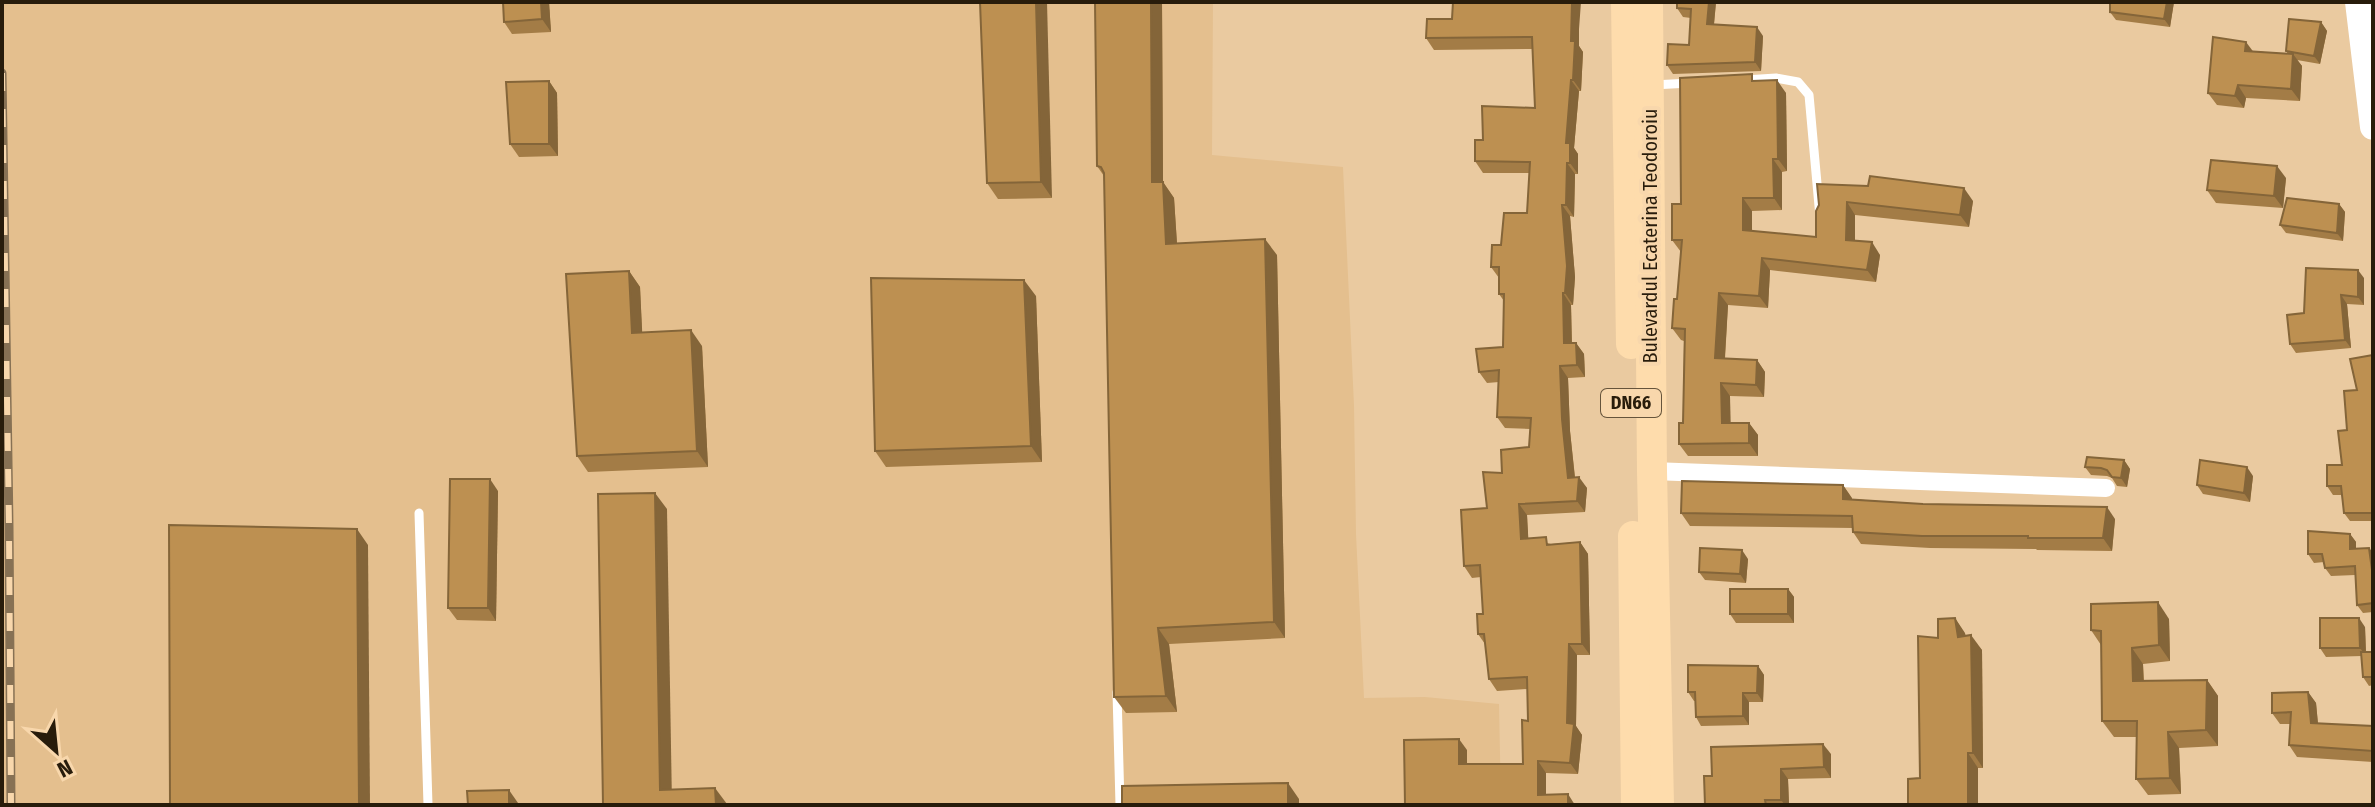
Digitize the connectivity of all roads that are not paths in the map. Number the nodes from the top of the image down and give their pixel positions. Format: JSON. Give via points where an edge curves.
{"nodes":[{"id":1,"x":1626,"y":2,"type":"edge"},
{"id":2,"x":1648,"y":2,"type":"edge"},
{"id":3,"x":2358,"y":2,"type":"edge"},
{"id":4,"x":1728,"y":80,"type":"edge"},
{"id":5,"x":1697,"y":82,"type":"edge"},
{"id":6,"x":1649,"y":85,"type":"junction"},
{"id":7,"x":2373,"y":127,"type":"edge"},
{"id":8,"x":1820,"y":218,"type":"edge"},
{"id":9,"x":1652,"y":471,"type":"junction"},
{"id":10,"x":2106,"y":488,"type":"dead end"},
{"id":11,"x":419,"y":513,"type":"dead end"},
{"id":12,"x":1117,"y":679,"type":"edge"},
{"id":13,"x":428,"y":805,"type":"edge"},
{"id":14,"x":1120,"y":805,"type":"edge"},
{"id":15,"x":1636,"y":805,"type":"edge"},
{"id":16,"x":1659,"y":805,"type":"edge"}],
"edges":[{"from":1,"to":15,"type":"main road","name":"Bulevardul Ecaterina Teodoroiu","number":"DN66"},
{"from":2,"to":6,"type":"main road","name":"Bulevardul Ecaterina Teodoroiu"},
{"from":3,"to":7,"type":"street"},
{"from":4,"to":8,"type":"lane","via":[[1798,82],[1809,95]]},
{"from":5,"to":6,"type":"lane"},
{"from":6,"to":9,"type":"main road","name":"Bulevardul Ecaterina Teodoroiu"},
{"from":9,"to":10,"type":"street"},
{"from":9,"to":16,"type":"main road","name":"Bulevardul Ecaterina Teodoroiu"},
{"from":11,"to":13,"type":"lane"},
{"from":12,"to":14,"type":"lane"}]}
